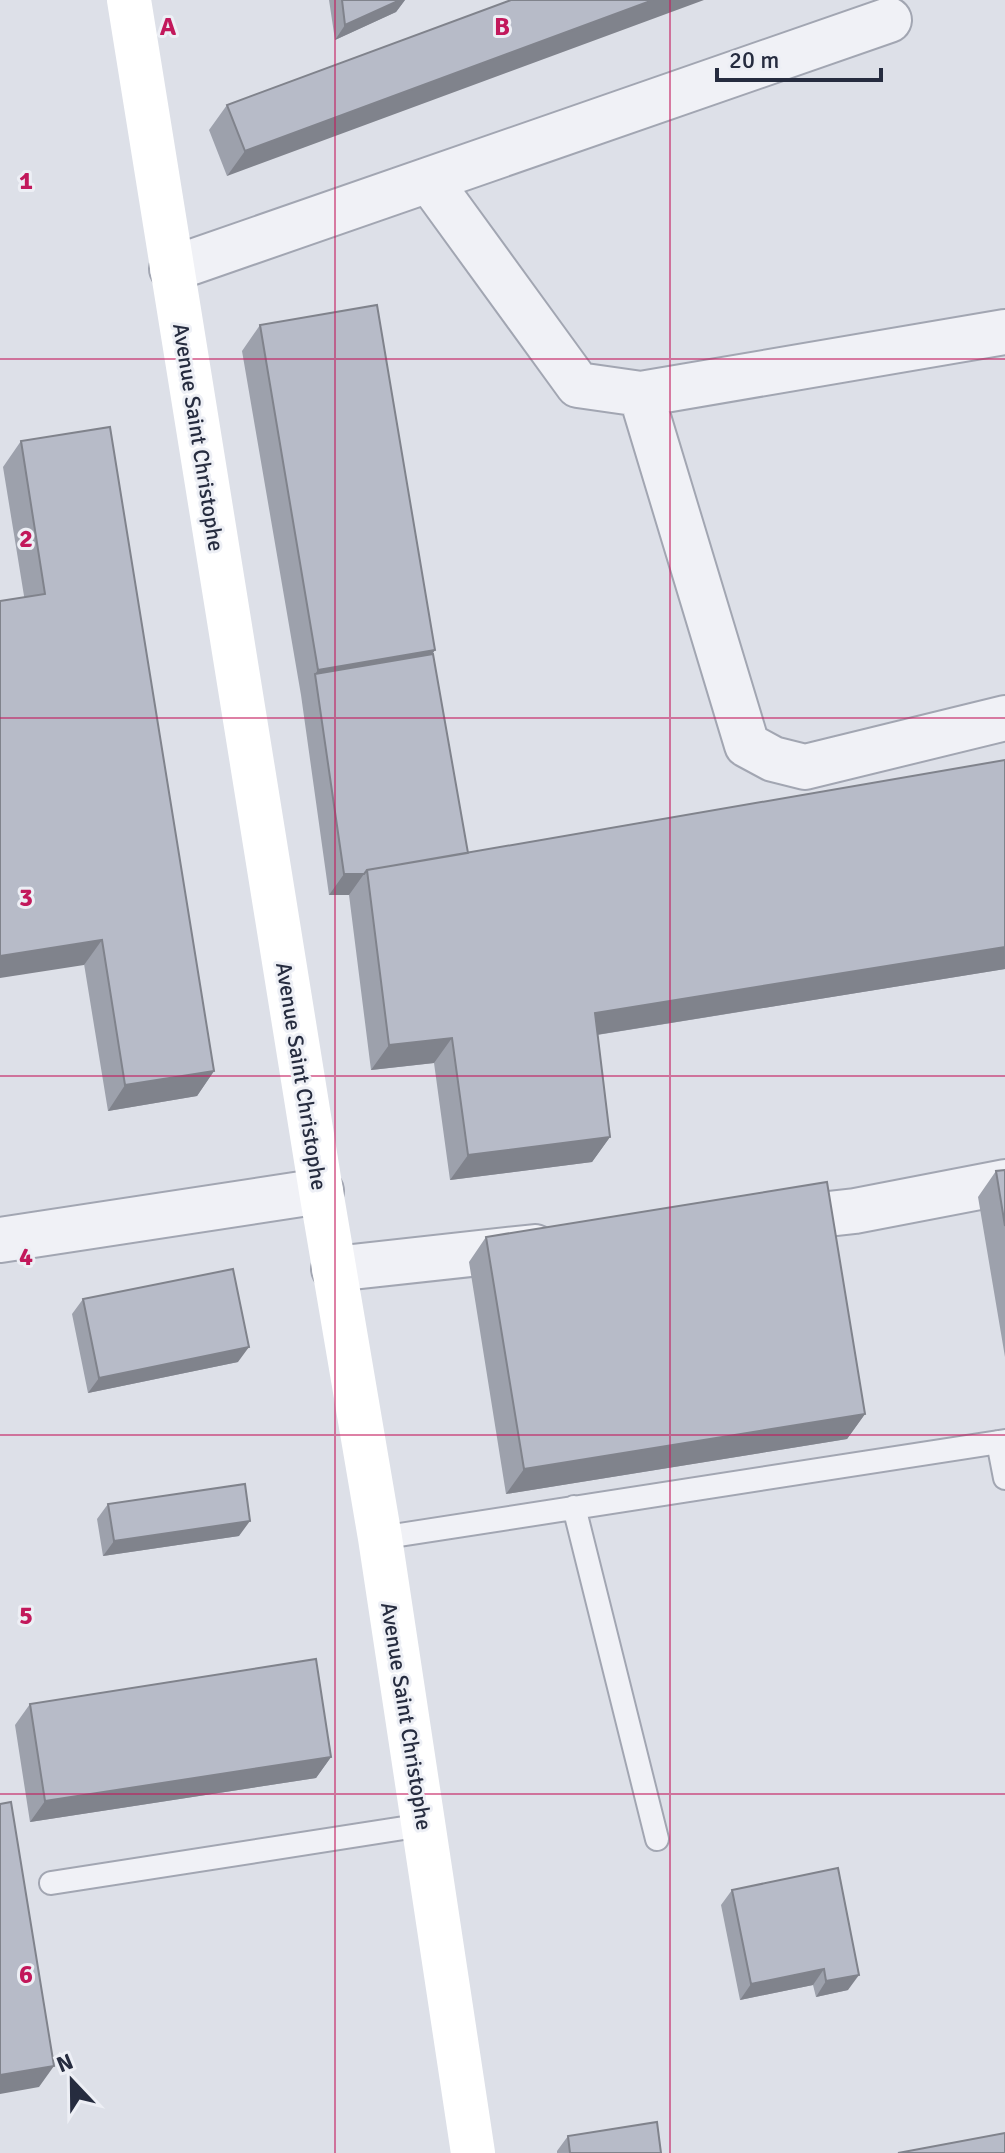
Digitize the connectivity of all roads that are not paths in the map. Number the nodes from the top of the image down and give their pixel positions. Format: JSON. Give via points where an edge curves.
{"nodes":[{"id":1,"x":129,"y":0,"type":"edge"},
{"id":2,"x":889,"y":20,"type":"dead end"},
{"id":3,"x":429,"y":180,"type":"junction"},
{"id":4,"x":172,"y":269,"type":"junction"},
{"id":5,"x":1005,"y":332,"type":"edge"},
{"id":6,"x":641,"y":394,"type":"junction"},
{"id":7,"x":1005,"y":718,"type":"edge"},
{"id":8,"x":1005,"y":1182,"type":"edge"},
{"id":9,"x":321,"y":1191,"type":"junction"},
{"id":10,"x":729,"y":1225,"type":"edge"},
{"id":11,"x":0,"y":1240,"type":"edge"},
{"id":12,"x":571,"y":1243,"type":"edge"},
{"id":13,"x":334,"y":1269,"type":"junction"},
{"id":14,"x":1002,"y":1441,"type":"edge"},
{"id":15,"x":1005,"y":1478,"type":"edge"},
{"id":16,"x":574,"y":1507,"type":"junction"},
{"id":17,"x":380,"y":1538,"type":"junction"},
{"id":18,"x":423,"y":1825,"type":"junction"},
{"id":19,"x":657,"y":1839,"type":"dead end"},
{"id":20,"x":51,"y":1883,"type":"dead end"},
{"id":21,"x":473,"y":2153,"type":"edge"}],
"edges":[{"from":1,"to":4,"type":"street","name":"Avenue Saint Christophe"},
{"from":2,"to":3,"type":"street"},
{"from":3,"to":4,"type":"street"},
{"from":3,"to":6,"type":"street","via":[[578,385]]},
{"from":4,"to":9,"type":"street","name":"Avenue Saint Christophe"},
{"from":5,"to":6,"type":"street"},
{"from":6,"to":7,"type":"street","via":[[747,745],[805,767]]},
{"from":8,"to":10,"type":"street","via":[[855,1211]]},
{"from":9,"to":11,"type":"street"},
{"from":9,"to":13,"type":"street","name":"Avenue Saint Christophe"},
{"from":12,"to":13,"type":"street"},
{"from":13,"to":17,"type":"street","name":"Avenue Saint Christophe"},
{"from":14,"to":15,"type":"lane"},
{"from":14,"to":16,"type":"lane"},
{"from":16,"to":17,"type":"lane"},
{"from":16,"to":19,"type":"lane"},
{"from":17,"to":18,"type":"street","name":"Avenue Saint Christophe"},
{"from":18,"to":20,"type":"lane"},
{"from":18,"to":21,"type":"street","name":"Avenue Saint Christophe"}]}
